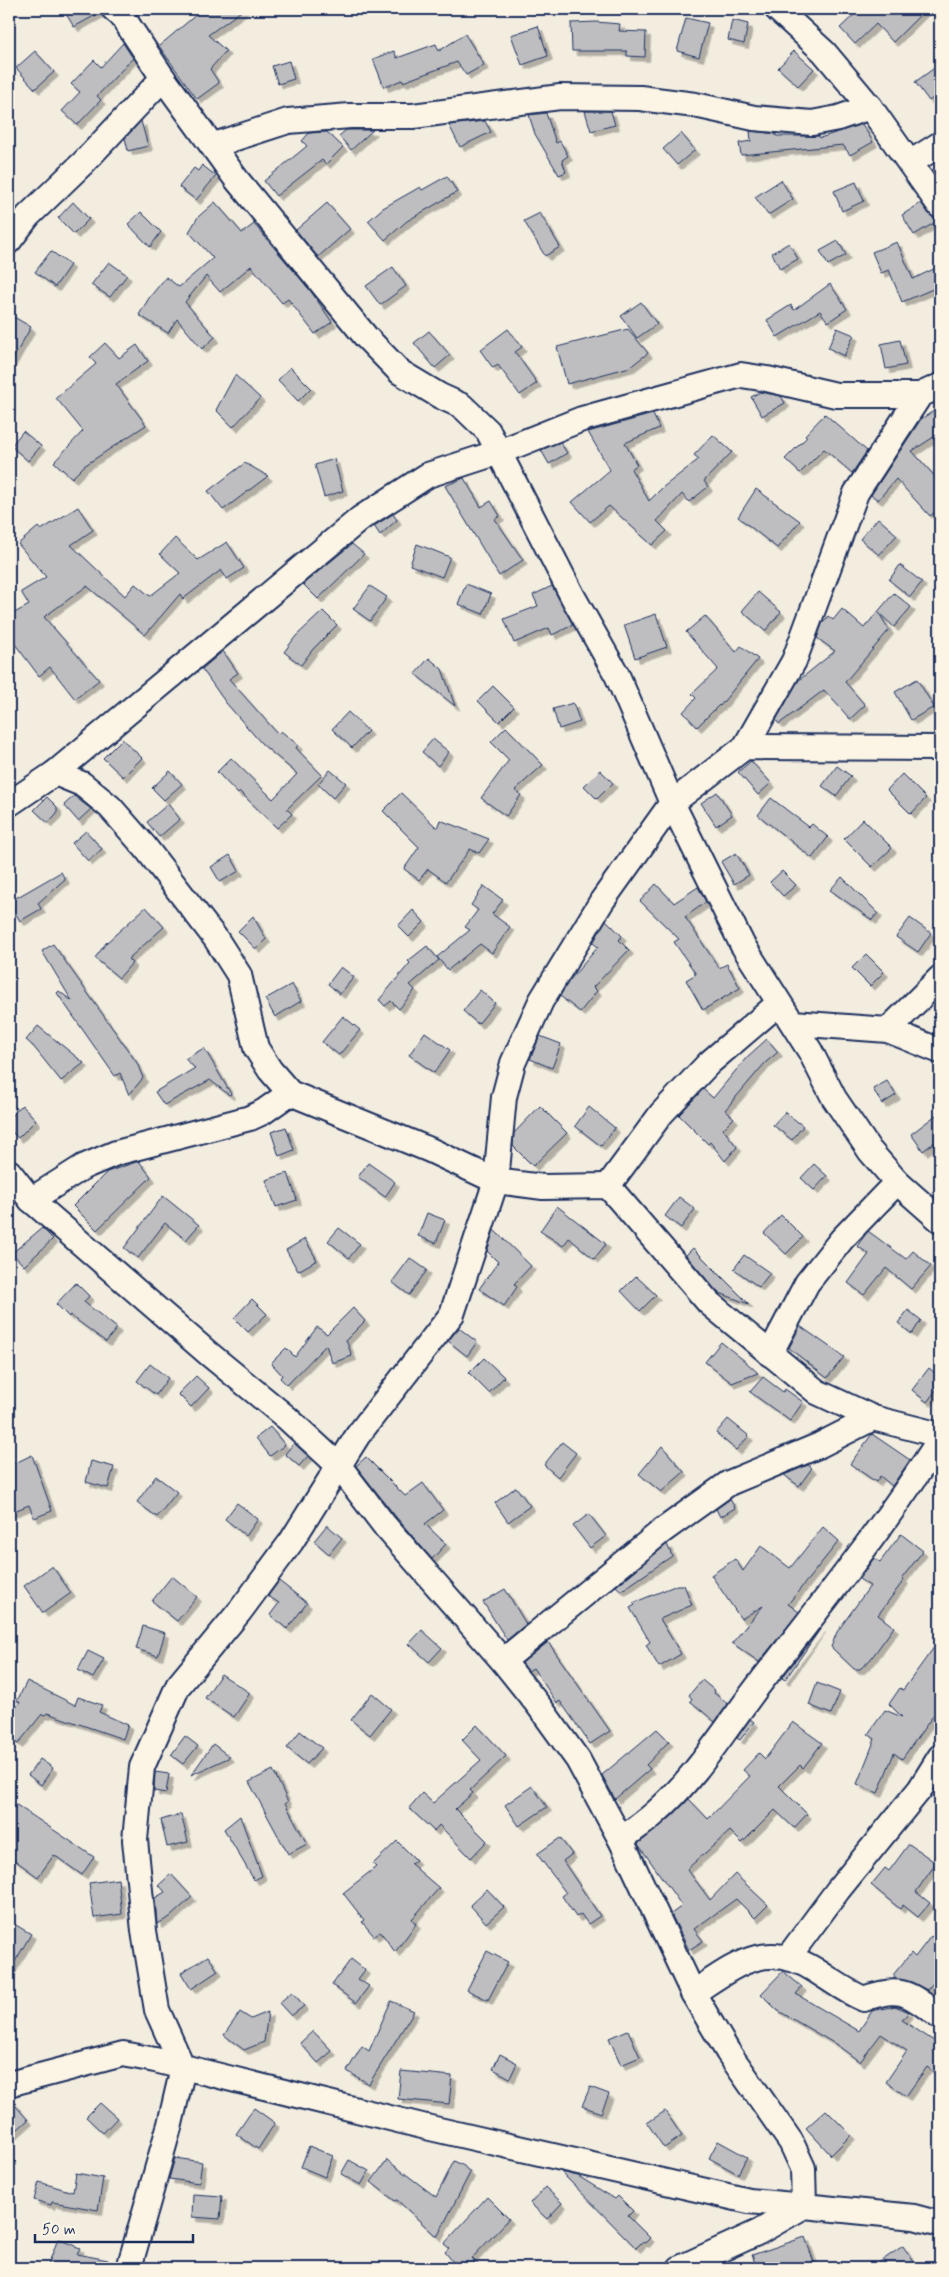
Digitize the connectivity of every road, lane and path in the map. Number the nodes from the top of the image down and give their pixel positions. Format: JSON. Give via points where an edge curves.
{"nodes":[{"id":1,"x":777,"y":9,"type":"edge"},
{"id":2,"x":121,"y":11,"type":"edge"},
{"id":3,"x":163,"y":78,"type":"junction"},
{"id":4,"x":870,"y":107,"type":"junction"},
{"id":5,"x":940,"y":144,"type":"edge"},
{"id":6,"x":214,"y":145,"type":"junction"},
{"id":7,"x":910,"y":163,"type":"junction"},
{"id":8,"x":940,"y":206,"type":"edge"},
{"id":9,"x":9,"y":241,"type":"edge"},
{"id":10,"x":930,"y":391,"type":"edge"},
{"id":11,"x":499,"y":452,"type":"junction"},
{"id":12,"x":745,"y":747,"type":"junction"},
{"id":13,"x":940,"y":748,"type":"edge"},
{"id":14,"x":56,"y":773,"type":"junction"},
{"id":15,"x":672,"y":803,"type":"junction"},
{"id":16,"x":9,"y":804,"type":"edge"},
{"id":17,"x":940,"y":978,"type":"edge"},
{"id":18,"x":778,"y":1004,"type":"junction"},
{"id":19,"x":794,"y":1023,"type":"junction"},
{"id":20,"x":888,"y":1030,"type":"junction"},
{"id":21,"x":940,"y":1051,"type":"edge"},
{"id":22,"x":290,"y":1093,"type":"junction"},
{"id":23,"x":9,"y":1172,"type":"edge"},
{"id":24,"x":496,"y":1181,"type":"junction"},
{"id":25,"x":897,"y":1182,"type":"junction"},
{"id":26,"x":608,"y":1186,"type":"junction"},
{"id":27,"x":31,"y":1200,"type":"junction"},
{"id":28,"x":940,"y":1220,"type":"edge"},
{"id":29,"x":770,"y":1354,"type":"junction"},
{"id":30,"x":873,"y":1418,"type":"junction"},
{"id":31,"x":940,"y":1434,"type":"edge"},
{"id":32,"x":940,"y":1439,"type":"edge"},
{"id":33,"x":339,"y":1466,"type":"junction"},
{"id":34,"x":503,"y":1661,"type":"junction"},
{"id":35,"x":940,"y":1757,"type":"edge"},
{"id":36,"x":620,"y":1840,"type":"junction"},
{"id":37,"x":789,"y":1956,"type":"junction"},
{"id":38,"x":693,"y":1992,"type":"junction"},
{"id":39,"x":940,"y":2017,"type":"edge"},
{"id":40,"x":183,"y":2068,"type":"junction"},
{"id":41,"x":9,"y":2084,"type":"edge"},
{"id":42,"x":804,"y":2206,"type":"junction"},
{"id":43,"x":940,"y":2224,"type":"edge"},
{"id":44,"x":129,"y":2268,"type":"edge"},
{"id":45,"x":680,"y":2268,"type":"edge"}],
"edges":[{"from":1,"to":4,"type":"street","via":[[824,52]]},
{"from":2,"to":3,"type":"street"},
{"from":3,"to":6,"type":"street"},
{"from":3,"to":9,"type":"street","via":[[28,216]]},
{"from":4,"to":6,"type":"street","via":[[812,123],[754,118],[695,105],[640,98],[560,97],[413,116],[350,116],[288,121]]},
{"from":4,"to":7,"type":"street"},
{"from":5,"to":7,"type":"street"},
{"from":6,"to":11,"type":"street","via":[[255,203],[366,337],[400,372],[462,406],[488,431]]},
{"from":7,"to":8,"type":"street"},
{"from":10,"to":11,"type":"street","via":[[836,395],[741,375],[582,419]]},
{"from":10,"to":12,"type":"street","via":[[856,492],[794,661]]},
{"from":11,"to":14,"type":"street","via":[[428,475],[361,518]]},
{"from":11,"to":15,"type":"street","via":[[617,675]]},
{"from":12,"to":13,"type":"street"},
{"from":12,"to":15,"type":"street"},
{"from":14,"to":16,"type":"street"},
{"from":14,"to":22,"type":"street","via":[[82,784],[110,807],[145,846],[216,939],[239,975],[256,1048]]},
{"from":15,"to":18,"type":"street","via":[[742,944]]},
{"from":15,"to":24,"type":"street","via":[[602,901],[541,1001],[513,1063],[504,1096]]},
{"from":17,"to":20,"type":"street"},
{"from":18,"to":19,"type":"street"},
{"from":18,"to":26,"type":"street","via":[[709,1063],[667,1107]]},
{"from":19,"to":20,"type":"street"},
{"from":19,"to":25,"type":"street","via":[[834,1098],[870,1151]]},
{"from":20,"to":21,"type":"street"},
{"from":22,"to":24,"type":"street","via":[[403,1138]]},
{"from":22,"to":27,"type":"street","via":[[250,1118],[116,1153],[83,1168]]},
{"from":23,"to":27,"type":"street"},
{"from":24,"to":26,"type":"street","via":[[543,1187]]},
{"from":24,"to":33,"type":"street","via":[[452,1314],[358,1435]]},
{"from":25,"to":28,"type":"street"},
{"from":25,"to":29,"type":"street","via":[[842,1239],[807,1283]]},
{"from":26,"to":29,"type":"street","via":[[708,1303]]},
{"from":27,"to":33,"type":"street"},
{"from":29,"to":30,"type":"street","via":[[818,1392]]},
{"from":30,"to":31,"type":"street"},
{"from":30,"to":34,"type":"street","via":[[729,1484],[662,1531]]},
{"from":32,"to":36,"type":"street","via":[[868,1545],[721,1738],[654,1814]]},
{"from":33,"to":34,"type":"street","via":[[385,1526]]},
{"from":33,"to":40,"type":"street","via":[[286,1549],[240,1612],[178,1686],[142,1767],[135,1840],[144,1931],[157,2010]]},
{"from":34,"to":36,"type":"street","via":[[578,1760]]},
{"from":35,"to":37,"type":"street","via":[[920,1789]]},
{"from":36,"to":38,"type":"street"},
{"from":37,"to":38,"type":"street","via":[[762,1955],[728,1970]]},
{"from":37,"to":39,"type":"street","via":[[864,1999],[894,1990],[919,2001]]},
{"from":38,"to":42,"type":"street","via":[[728,2052],[791,2142],[803,2168]]},
{"from":40,"to":41,"type":"street","via":[[123,2054]]},
{"from":40,"to":42,"type":"street","via":[[426,2128],[749,2201]]},
{"from":40,"to":44,"type":"street"},
{"from":42,"to":43,"type":"street","via":[[914,2217]]},
{"from":42,"to":45,"type":"street","via":[[759,2232]]}]}
